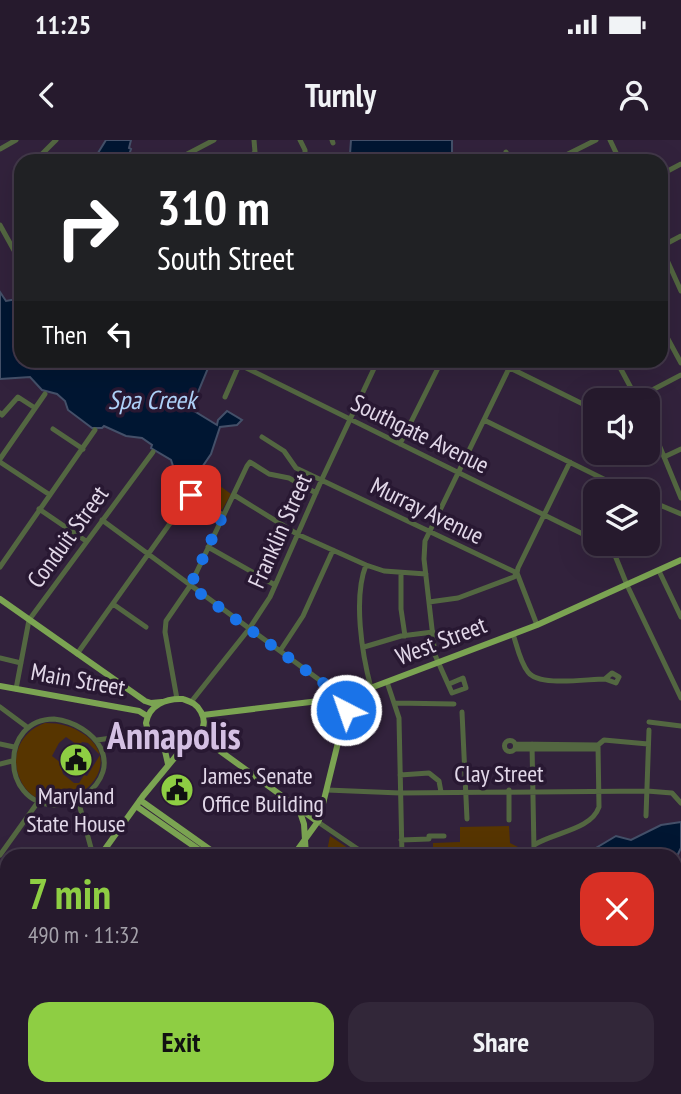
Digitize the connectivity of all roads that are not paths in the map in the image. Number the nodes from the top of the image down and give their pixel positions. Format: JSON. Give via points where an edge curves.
{"nodes":[{"id":1,"x":16,"y":140,"type":"edge"},
{"id":2,"x":57,"y":140,"type":"edge"},
{"id":3,"x":214,"y":140,"type":"edge"},
{"id":4,"x":596,"y":140,"type":"edge"},
{"id":5,"x":0,"y":149,"type":"edge"},
{"id":6,"x":569,"y":153,"type":"edge"},
{"id":7,"x":42,"y":154,"type":"edge"},
{"id":8,"x":187,"y":154,"type":"edge"},
{"id":9,"x":0,"y":225,"type":"edge"},
{"id":10,"x":13,"y":249,"type":"edge"},
{"id":11,"x":668,"y":261,"type":"edge"},
{"id":12,"x":681,"y":291,"type":"edge"},
{"id":13,"x":668,"y":339,"type":"edge"},
{"id":14,"x":681,"y":363,"type":"edge"},
{"id":15,"x":238,"y":368,"type":"edge"},
{"id":16,"x":245,"y":368,"type":"edge"},
{"id":17,"x":375,"y":368,"type":"edge"},
{"id":18,"x":438,"y":368,"type":"edge"},
{"id":19,"x":510,"y":368,"type":"joint"},
{"id":20,"x":621,"y":368,"type":"edge"},
{"id":21,"x":681,"y":374,"type":"edge"},
{"id":22,"x":632,"y":388,"type":"edge"},
{"id":23,"x":657,"y":388,"type":"edge"},
{"id":24,"x":44,"y":394,"type":"dead end"},
{"id":25,"x":225,"y":397,"type":"dead end"},
{"id":26,"x":583,"y":404,"type":"edge"},
{"id":27,"x":35,"y":408,"type":"junction"},
{"id":28,"x":0,"y":413,"type":"edge"},
{"id":29,"x":351,"y":419,"type":"junction"},
{"id":30,"x":484,"y":420,"type":"junction"},
{"id":31,"x":52,"y":429,"type":"dead end"},
{"id":32,"x":95,"y":430,"type":"dead end"},
{"id":33,"x":262,"y":437,"type":"dead end"},
{"id":34,"x":400,"y":444,"type":"junction"},
{"id":35,"x":660,"y":447,"type":"edge"},
{"id":36,"x":83,"y":449,"type":"junction"},
{"id":37,"x":681,"y":449,"type":"edge"},
{"id":38,"x":153,"y":452,"type":"dead end"},
{"id":39,"x":664,"y":457,"type":"junction"},
{"id":40,"x":0,"y":461,"type":"edge"},
{"id":41,"x":570,"y":462,"type":"junction"},
{"id":42,"x":458,"y":472,"type":"junction"},
{"id":43,"x":322,"y":479,"type":"junction"},
{"id":44,"x":604,"y":479,"type":"edge"},
{"id":45,"x":316,"y":493,"type":"junction"},
{"id":46,"x":50,"y":495,"type":"junction"},
{"id":47,"x":234,"y":495,"type":"junction"},
{"id":48,"x":681,"y":498,"type":"edge"},
{"id":49,"x":660,"y":505,"type":"edge"},
{"id":50,"x":39,"y":509,"type":"junction"},
{"id":51,"x":544,"y":514,"type":"junction"},
{"id":52,"x":681,"y":514,"type":"edge"},
{"id":53,"x":223,"y":515,"type":"junction"},
{"id":54,"x":102,"y":520,"type":"junction"},
{"id":55,"x":429,"y":531,"type":"junction"},
{"id":56,"x":297,"y":534,"type":"junction"},
{"id":57,"x":583,"y":534,"type":"edge"},
{"id":58,"x":86,"y":541,"type":"junction"},
{"id":59,"x":208,"y":547,"type":"junction"},
{"id":60,"x":333,"y":550,"type":"junction"},
{"id":61,"x":148,"y":555,"type":"junction"},
{"id":62,"x":615,"y":556,"type":"edge"},
{"id":63,"x":681,"y":560,"type":"edge"},
{"id":64,"x":366,"y":565,"type":"junction"},
{"id":65,"x":0,"y":567,"type":"edge"},
{"id":66,"x":659,"y":571,"type":"junction"},
{"id":67,"x":401,"y":573,"type":"junction"},
{"id":68,"x":517,"y":573,"type":"junction"},
{"id":69,"x":426,"y":574,"type":"junction"},
{"id":70,"x":275,"y":585,"type":"junction"},
{"id":71,"x":627,"y":585,"type":"junction"},
{"id":72,"x":190,"y":586,"type":"junction"},
{"id":73,"x":0,"y":599,"type":"edge"},
{"id":74,"x":429,"y":602,"type":"junction"},
{"id":75,"x":113,"y":604,"type":"junction"},
{"id":76,"x":681,"y":617,"type":"edge"},
{"id":77,"x":29,"y":620,"type":"junction"},
{"id":78,"x":537,"y":625,"type":"junction"},
{"id":79,"x":146,"y":627,"type":"dead end"},
{"id":80,"x":249,"y":629,"type":"junction"},
{"id":81,"x":433,"y":632,"type":"junction"},
{"id":82,"x":513,"y":634,"type":"junction"},
{"id":83,"x":405,"y":636,"type":"junction"},
{"id":84,"x":364,"y":647,"type":"junction"},
{"id":85,"x":279,"y":652,"type":"junction"},
{"id":86,"x":77,"y":654,"type":"junction"},
{"id":87,"x":0,"y":658,"type":"edge"},
{"id":88,"x":439,"y":662,"type":"junction"},
{"id":89,"x":21,"y":663,"type":"junction"},
{"id":90,"x":605,"y":679,"type":"dead end"},
{"id":91,"x":387,"y":681,"type":"junction"},
{"id":92,"x":449,"y":684,"type":"dead end"},
{"id":93,"x":0,"y":686,"type":"edge"},
{"id":94,"x":370,"y":688,"type":"junction"},
{"id":95,"x":16,"y":689,"type":"junction"},
{"id":96,"x":679,"y":690,"type":"edge"},
{"id":97,"x":344,"y":698,"type":"junction"},
{"id":98,"x":681,"y":698,"type":"edge"},
{"id":99,"x":177,"y":699,"type":"junction"},
{"id":100,"x":162,"y":702,"type":"junction"},
{"id":101,"x":191,"y":702,"type":"junction"},
{"id":102,"x":395,"y":703,"type":"junction"},
{"id":103,"x":454,"y":704,"type":"dead end"},
{"id":104,"x":0,"y":707,"type":"edge"},
{"id":105,"x":462,"y":712,"type":"dead end"},
{"id":106,"x":203,"y":715,"type":"junction"},
{"id":107,"x":147,"y":716,"type":"junction"},
{"id":108,"x":681,"y":726,"type":"edge"},
{"id":109,"x":27,"y":727,"type":"junction"},
{"id":110,"x":148,"y":733,"type":"junction"},
{"id":111,"x":198,"y":735,"type":"junction"},
{"id":112,"x":112,"y":737,"type":"junction"},
{"id":113,"x":97,"y":740,"type":"junction"},
{"id":114,"x":160,"y":743,"type":"junction"},
{"id":115,"x":0,"y":744,"type":"edge"},
{"id":116,"x":186,"y":744,"type":"junction"},
{"id":117,"x":648,"y":744,"type":"junction"},
{"id":118,"x":14,"y":747,"type":"junction"},
{"id":119,"x":515,"y":747,"type":"dead end"},
{"id":120,"x":532,"y":747,"type":"junction"},
{"id":121,"x":598,"y":747,"type":"junction"},
{"id":122,"x":103,"y":751,"type":"junction"},
{"id":123,"x":12,"y":761,"type":"junction"},
{"id":124,"x":0,"y":764,"type":"edge"},
{"id":125,"x":168,"y":764,"type":"junction"},
{"id":126,"x":400,"y":775,"type":"junction"},
{"id":127,"x":327,"y":790,"type":"junction"},
{"id":128,"x":509,"y":790,"type":"junction"},
{"id":129,"x":466,"y":791,"type":"junction"},
{"id":130,"x":534,"y":791,"type":"junction"},
{"id":131,"x":599,"y":791,"type":"junction"},
{"id":132,"x":647,"y":791,"type":"junction"},
{"id":133,"x":441,"y":792,"type":"junction"},
{"id":134,"x":400,"y":793,"type":"junction"},
{"id":135,"x":78,"y":800,"type":"junction"},
{"id":136,"x":38,"y":802,"type":"junction"},
{"id":137,"x":138,"y":803,"type":"junction"},
{"id":138,"x":681,"y":803,"type":"edge"},
{"id":139,"x":294,"y":806,"type":"junction"},
{"id":140,"x":646,"y":816,"type":"dead end"},
{"id":141,"x":467,"y":819,"type":"dead end"},
{"id":142,"x":509,"y":820,"type":"dead end"},
{"id":143,"x":317,"y":822,"type":"junction"},
{"id":144,"x":444,"y":836,"type":"dead end"},
{"id":145,"x":401,"y":839,"type":"junction"},
{"id":146,"x":305,"y":841,"type":"junction"},
{"id":147,"x":91,"y":848,"type":"edge"},
{"id":148,"x":4,"y":849,"type":"edge"},
{"id":149,"x":105,"y":849,"type":"edge"},
{"id":150,"x":199,"y":849,"type":"edge"},
{"id":151,"x":208,"y":849,"type":"edge"},
{"id":152,"x":299,"y":849,"type":"edge"},
{"id":153,"x":306,"y":849,"type":"edge"},
{"id":154,"x":358,"y":849,"type":"edge"},
{"id":155,"x":402,"y":849,"type":"edge"}],
"edges":[{"from":1,"to":5,"type":"street"},
{"from":2,"to":7,"type":"street"},
{"from":3,"to":8,"type":"street"},
{"from":4,"to":6,"type":"street"},
{"from":9,"to":10,"type":"street"},
{"from":11,"to":12,"type":"street"},
{"from":13,"to":14,"type":"street"},
{"from":15,"to":25,"type":"street"},
{"from":16,"to":29,"type":"street","name":"Southgate Avenue"},
{"from":17,"to":29,"type":"street","name":"Franklin Street"},
{"from":18,"to":34,"type":"street"},
{"from":19,"to":26,"type":"street"},
{"from":19,"to":30,"type":"street"},
{"from":20,"to":22,"type":"street"},
{"from":21,"to":23,"type":"street"},
{"from":24,"to":27,"type":"street"},
{"from":27,"to":28,"type":"street","via":[[18,397]]},
{"from":27,"to":40,"type":"street"},
{"from":29,"to":34,"type":"street","name":"Southgate Avenue"},
{"from":29,"to":43,"type":"street","name":"Franklin Street"},
{"from":30,"to":41,"type":"street"},
{"from":30,"to":42,"type":"street"},
{"from":31,"to":36,"type":"street"},
{"from":32,"to":36,"type":"street"},
{"from":33,"to":43,"type":"street","name":"Murray Avenue","via":[[284,451],[296,468]]},
{"from":34,"to":42,"type":"street","name":"Southgate Avenue"},
{"from":35,"to":39,"type":"street"},
{"from":36,"to":46,"type":"street"},
{"from":37,"to":39,"type":"street"},
{"from":38,"to":54,"type":"street","name":"Conduit Street"},
{"from":39,"to":48,"type":"street"},
{"from":40,"to":46,"type":"street"},
{"from":41,"to":44,"type":"street"},
{"from":41,"to":51,"type":"street"},
{"from":42,"to":51,"type":"street","name":"Southgate Avenue"},
{"from":42,"to":55,"type":"street"},
{"from":43,"to":45,"type":"street","name":"Franklin Street"},
{"from":43,"to":55,"type":"street","name":"Murray Avenue"},
{"from":45,"to":47,"type":"street","via":[[250,463]]},
{"from":45,"to":56,"type":"street","name":"Franklin Street"},
{"from":46,"to":50,"type":"street"},
{"from":47,"to":53,"type":"street"},
{"from":47,"to":56,"type":"street"},
{"from":49,"to":52,"type":"street"},
{"from":50,"to":58,"type":"street"},
{"from":50,"to":65,"type":"street"},
{"from":51,"to":57,"type":"street","name":"Southgate Avenue"},
{"from":51,"to":68,"type":"street"},
{"from":53,"to":59,"type":"street"},
{"from":53,"to":61,"type":"street","via":[[191,495]]},
{"from":54,"to":58,"type":"street","name":"Conduit Street"},
{"from":54,"to":61,"type":"street"},
{"from":55,"to":68,"type":"street","name":"Murray Avenue"},
{"from":55,"to":69,"type":"street","via":[[424,547]]},
{"from":56,"to":60,"type":"street"},
{"from":56,"to":70,"type":"street","name":"Franklin Street"},
{"from":58,"to":77,"type":"street","name":"Conduit Street"},
{"from":59,"to":70,"type":"street"},
{"from":59,"to":72,"type":"street"},
{"from":60,"to":64,"type":"street"},
{"from":60,"to":85,"type":"street","via":[[303,616]]},
{"from":61,"to":72,"type":"street"},
{"from":61,"to":75,"type":"street"},
{"from":62,"to":71,"type":"street"},
{"from":63,"to":66,"type":"main road","name":"West Street"},
{"from":64,"to":67,"type":"street"},
{"from":64,"to":84,"type":"street","via":[[360,610]]},
{"from":66,"to":71,"type":"main road","name":"West Street"},
{"from":66,"to":76,"type":"street"},
{"from":67,"to":69,"type":"street"},
{"from":67,"to":83,"type":"street"},
{"from":68,"to":74,"type":"street","via":[[458,597]]},
{"from":68,"to":78,"type":"street"},
{"from":69,"to":74,"type":"street"},
{"from":70,"to":80,"type":"street","name":"Franklin Street"},
{"from":71,"to":78,"type":"main road","name":"West Street"},
{"from":71,"to":96,"type":"street"},
{"from":72,"to":80,"type":"street"},
{"from":72,"to":99,"type":"street","via":[[165,626]]},
{"from":73,"to":77,"type":"main road"},
{"from":74,"to":81,"type":"street"},
{"from":75,"to":79,"type":"street"},
{"from":75,"to":86,"type":"street"},
{"from":77,"to":86,"type":"main road"},
{"from":77,"to":89,"type":"street","name":"Conduit Street"},
{"from":78,"to":82,"type":"main road","name":"West Street"},
{"from":80,"to":85,"type":"street"},
{"from":80,"to":101,"type":"street","name":"Franklin Street"},
{"from":81,"to":83,"type":"street"},
{"from":81,"to":88,"type":"street"},
{"from":82,"to":88,"type":"main road","name":"West Street"},
{"from":82,"to":90,"type":"street","via":[[526,669],[534,677],[547,681]]},
{"from":83,"to":84,"type":"street"},
{"from":84,"to":94,"type":"street"},
{"from":85,"to":97,"type":"street"},
{"from":86,"to":100,"type":"main road","via":[[145,701]]},
{"from":87,"to":89,"type":"street"},
{"from":88,"to":91,"type":"main road","name":"West Street"},
{"from":88,"to":92,"type":"street"},
{"from":89,"to":95,"type":"street","name":"Conduit Street"},
{"from":91,"to":94,"type":"main road","name":"West Street"},
{"from":91,"to":102,"type":"street"},
{"from":93,"to":95,"type":"main road","name":"Main Street"},
{"from":94,"to":97,"type":"main road","name":"West Street"},
{"from":95,"to":107,"type":"main road","name":"Main Street"},
{"from":96,"to":98,"type":"street"},
{"from":97,"to":106,"type":"main road","name":"West Street"},
{"from":97,"to":127,"type":"main road","via":[[346,710]]},
{"from":99,"to":100,"type":"main road"},
{"from":99,"to":101,"type":"main road"},
{"from":100,"to":107,"type":"main road"},
{"from":101,"to":106,"type":"main road"},
{"from":102,"to":103,"type":"street"},
{"from":102,"to":126,"type":"street"},
{"from":104,"to":109,"type":"street"},
{"from":105,"to":129,"type":"street"},
{"from":106,"to":111,"type":"main road"},
{"from":107,"to":110,"type":"main road"},
{"from":108,"to":117,"type":"street","via":[[649,726]]},
{"from":109,"to":113,"type":"street","via":[[43,720],[63,720]]},
{"from":109,"to":118,"type":"street"},
{"from":110,"to":112,"type":"street"},
{"from":110,"to":114,"type":"main road"},
{"from":111,"to":116,"type":"main road"},
{"from":111,"to":139,"type":"main road"},
{"from":112,"to":113,"type":"street"},
{"from":112,"to":122,"type":"street"},
{"from":113,"to":122,"type":"street"},
{"from":114,"to":116,"type":"main road"},
{"from":114,"to":125,"type":"main road"},
{"from":115,"to":118,"type":"street"},
{"from":116,"to":125,"type":"main road"},
{"from":117,"to":121,"type":"street","via":[[604,740]]},
{"from":117,"to":132,"type":"street"},
{"from":118,"to":123,"type":"street"},
{"from":119,"to":120,"type":"street"},
{"from":120,"to":121,"type":"street"},
{"from":120,"to":130,"type":"street"},
{"from":121,"to":131,"type":"street"},
{"from":122,"to":135,"type":"street","via":[[98,781]]},
{"from":123,"to":124,"type":"street"},
{"from":123,"to":136,"type":"street","via":[[20,787]]},
{"from":125,"to":137,"type":"main road"},
{"from":126,"to":133,"type":"street","via":[[429,773],[439,781]]},
{"from":126,"to":134,"type":"street"},
{"from":127,"to":134,"type":"street","name":"Clay Street"},
{"from":127,"to":143,"type":"main road"},
{"from":128,"to":129,"type":"street","name":"Clay Street"},
{"from":128,"to":130,"type":"street","name":"Clay Street"},
{"from":128,"to":142,"type":"street"},
{"from":129,"to":133,"type":"street","name":"Clay Street"},
{"from":129,"to":141,"type":"street"},
{"from":130,"to":131,"type":"street","name":"Clay Street"},
{"from":130,"to":131,"type":"street","via":[[534,847],[596,816]]},
{"from":131,"to":132,"type":"street","name":"Clay Street"},
{"from":132,"to":138,"type":"street","name":"Clay Street","via":[[672,793]]},
{"from":132,"to":140,"type":"street"},
{"from":133,"to":134,"type":"street","name":"Clay Street"},
{"from":134,"to":145,"type":"street"},
{"from":135,"to":136,"type":"street","via":[[55,805]]},
{"from":135,"to":147,"type":"street"},
{"from":136,"to":148,"type":"street"},
{"from":137,"to":149,"type":"main road"},
{"from":137,"to":150,"type":"main road"},
{"from":137,"to":151,"type":"main road"},
{"from":139,"to":143,"type":"main road"},
{"from":139,"to":146,"type":"main road","via":[[303,817]]},
{"from":143,"to":146,"type":"main road"},
{"from":143,"to":154,"type":"street"},
{"from":144,"to":145,"type":"street"},
{"from":145,"to":155,"type":"street"},
{"from":146,"to":152,"type":"main road"},
{"from":146,"to":153,"type":"main road"}]}
